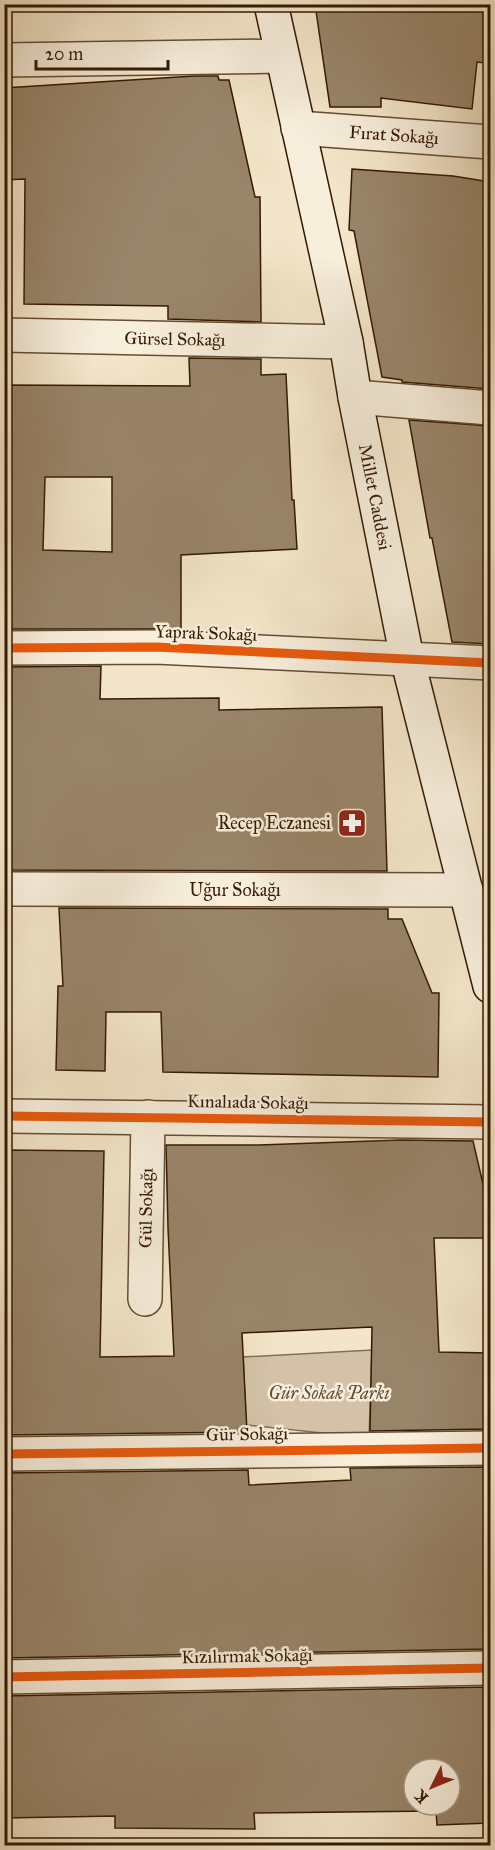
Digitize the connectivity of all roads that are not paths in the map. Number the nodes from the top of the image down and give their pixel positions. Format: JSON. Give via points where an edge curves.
{"nodes":[{"id":1,"x":271,"y":4,"type":"edge"},
{"id":2,"x":282,"y":56,"type":"junction"},
{"id":3,"x":4,"y":60,"type":"edge"},
{"id":4,"x":298,"y":128,"type":"junction"},
{"id":5,"x":490,"y":142,"type":"edge"},
{"id":6,"x":4,"y":336,"type":"edge"},
{"id":7,"x":346,"y":342,"type":"junction"},
{"id":8,"x":355,"y":397,"type":"junction"},
{"id":9,"x":490,"y":408,"type":"edge"},
{"id":10,"x":4,"y":648,"type":"edge"},
{"id":11,"x":406,"y":657,"type":"junction"},
{"id":12,"x":490,"y":663,"type":"edge"},
{"id":13,"x":4,"y":889,"type":"edge"},
{"id":14,"x":466,"y":890,"type":"junction"},
{"id":15,"x":482,"y":922,"type":"edge"},
{"id":16,"x":490,"y":986,"type":"edge"},
{"id":17,"x":4,"y":1116,"type":"edge"},
{"id":18,"x":148,"y":1117,"type":"junction"},
{"id":19,"x":490,"y":1122,"type":"edge"},
{"id":20,"x":145,"y":1299,"type":"dead end"},
{"id":21,"x":490,"y":1448,"type":"edge"},
{"id":22,"x":4,"y":1454,"type":"edge"},
{"id":23,"x":490,"y":1668,"type":"edge"},
{"id":24,"x":4,"y":1677,"type":"edge"}],
"edges":[{"from":1,"to":2,"type":"street","name":"Millet Caddesi"},
{"from":2,"to":3,"type":"street"},
{"from":2,"to":4,"type":"street","name":"Millet Caddesi"},
{"from":4,"to":5,"type":"street","name":"Fırat Sokağı"},
{"from":4,"to":7,"type":"street","name":"Millet Caddesi"},
{"from":6,"to":7,"type":"street","name":"Gürsel Sokağı"},
{"from":7,"to":8,"type":"street","name":"Millet Caddesi"},
{"from":8,"to":9,"type":"street"},
{"from":8,"to":11,"type":"street","name":"Millet Caddesi"},
{"from":10,"to":11,"type":"street","name":"Yaprak Sokağı","via":[[156,647]]},
{"from":11,"to":12,"type":"street","name":"Yaprak Sokağı"},
{"from":11,"to":14,"type":"street","name":"Millet Caddesi"},
{"from":13,"to":14,"type":"street","name":"Uğur Sokağı"},
{"from":14,"to":15,"type":"street","name":"Millet Caddesi"},
{"from":15,"to":16,"type":"street","name":"Millet Caddesi"},
{"from":17,"to":18,"type":"street","name":"Kınalıada Sokağı"},
{"from":18,"to":19,"type":"street","name":"Kınalıada Sokağı"},
{"from":18,"to":20,"type":"street","name":"Gül Sokağı"},
{"from":21,"to":22,"type":"street","name":"Gür Sokağı"},
{"from":23,"to":24,"type":"street","name":"Kızılırmak Sokağı"}]}
